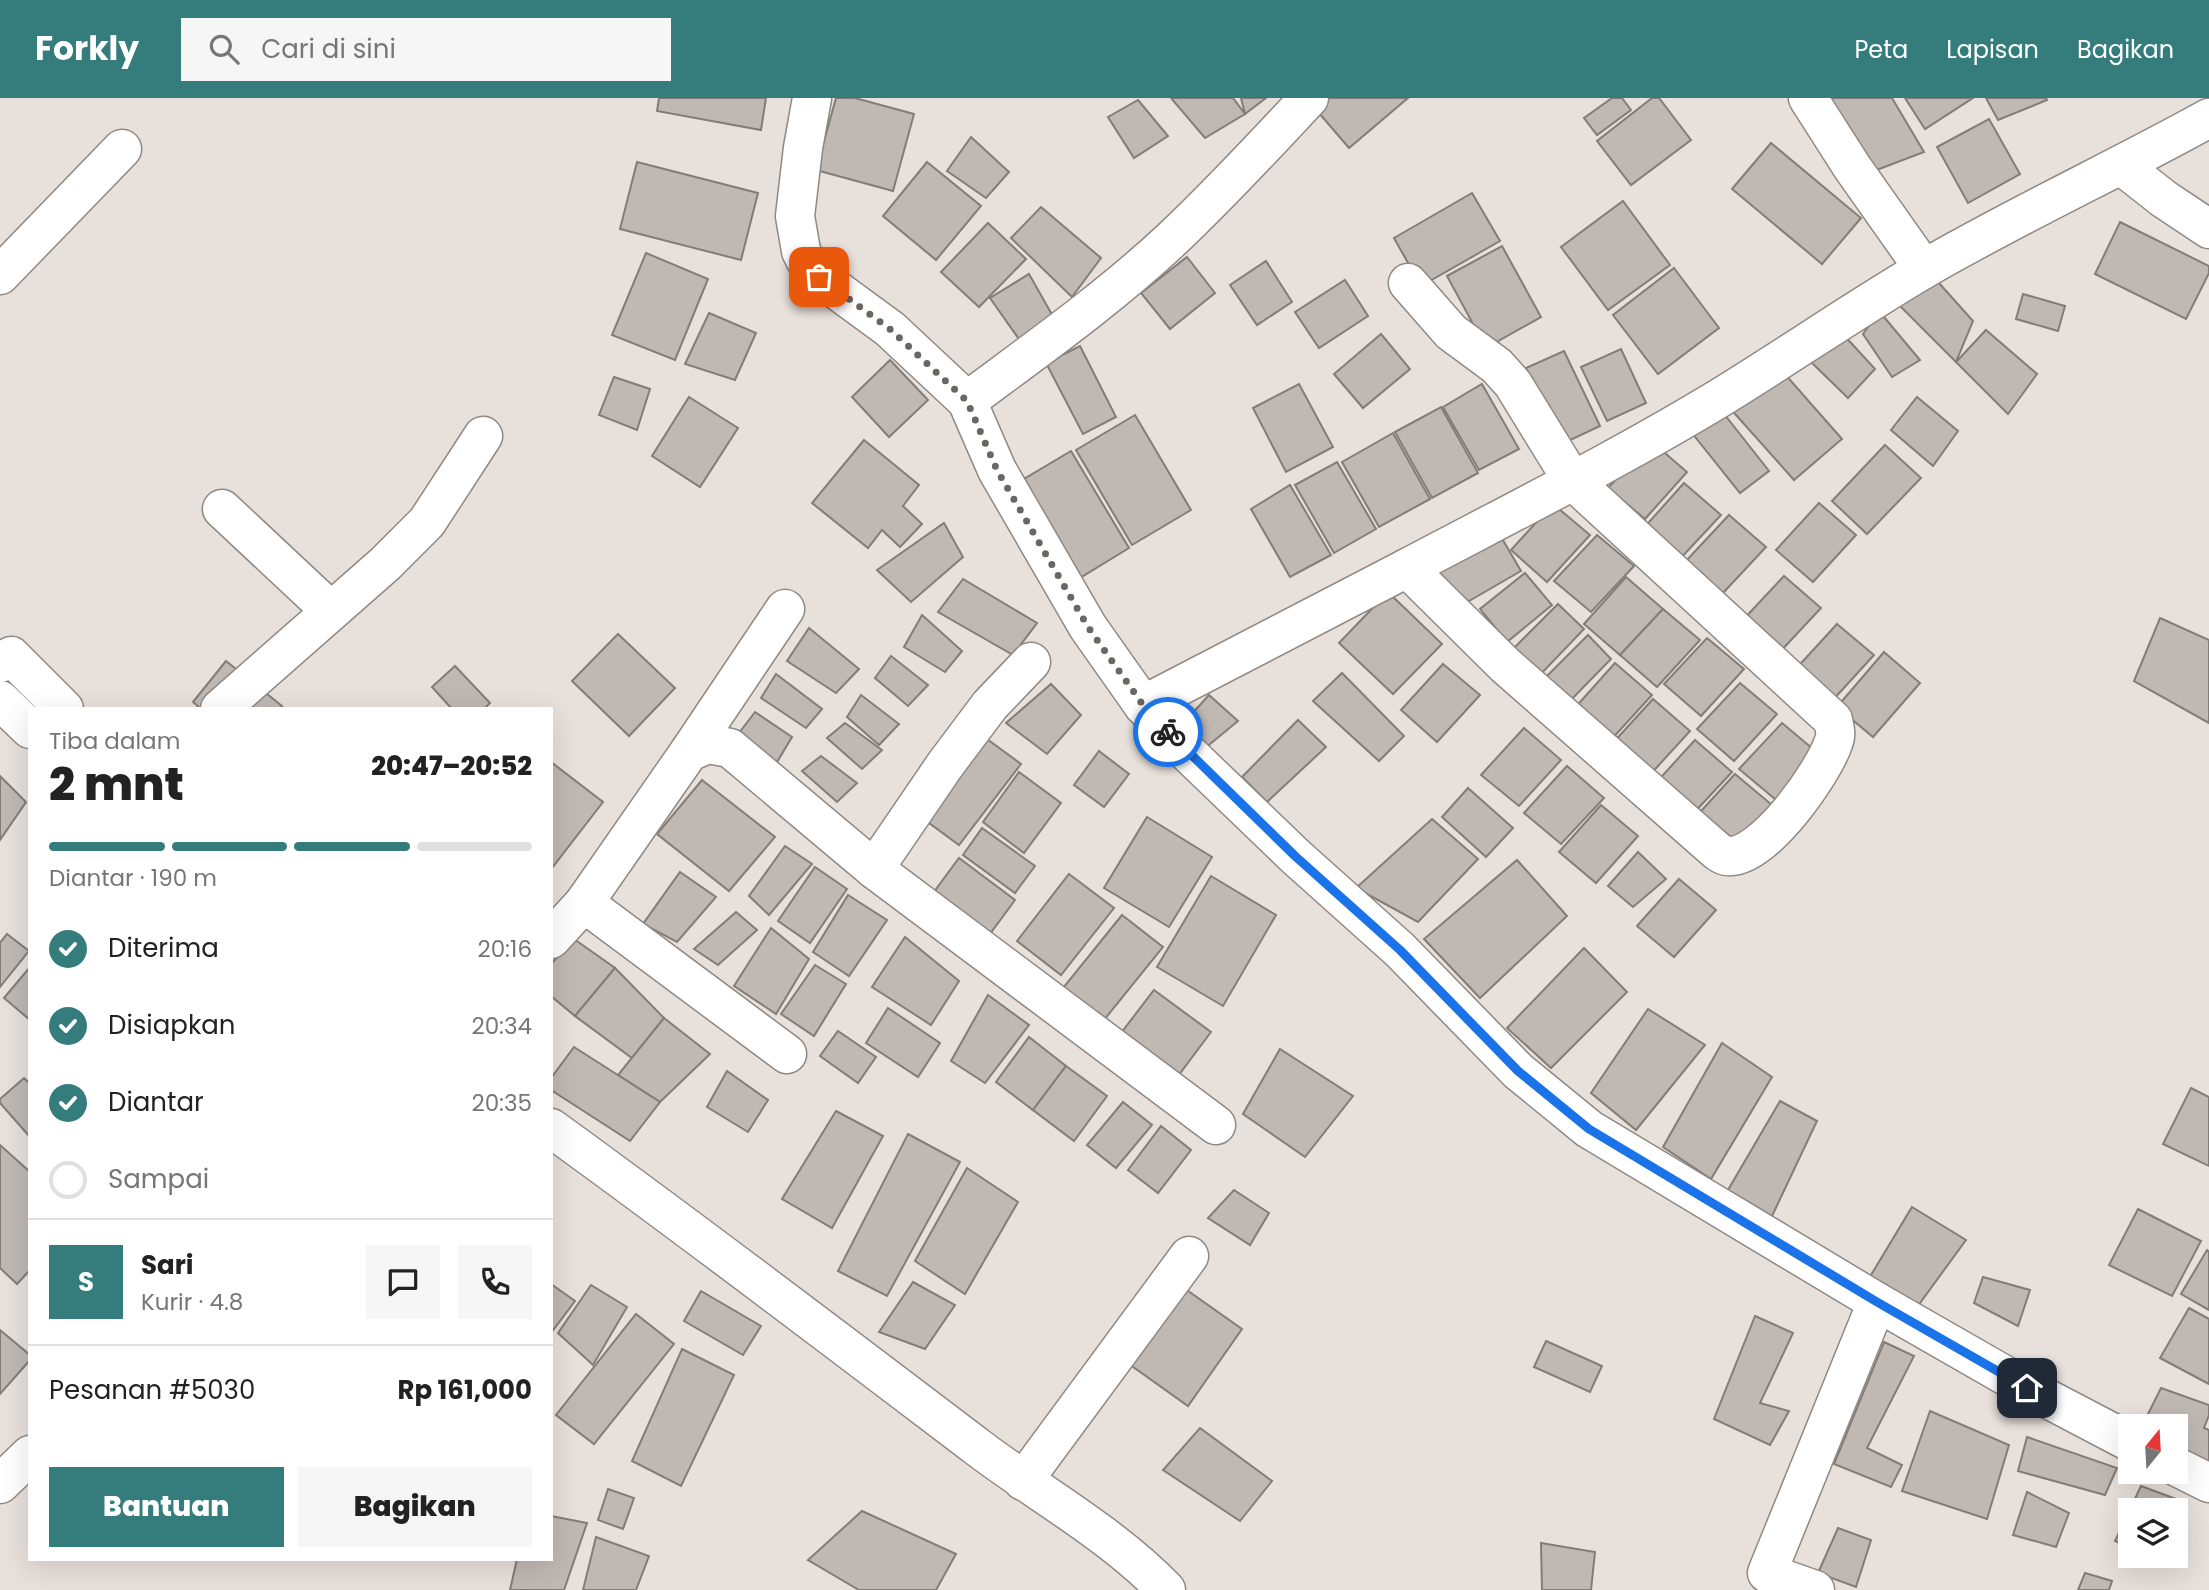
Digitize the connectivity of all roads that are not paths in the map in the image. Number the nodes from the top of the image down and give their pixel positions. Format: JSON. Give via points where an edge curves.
{"nodes":[{"id":1,"x":812,"y":98,"type":"edge"},
{"id":2,"x":1309,"y":98,"type":"edge"},
{"id":3,"x":1808,"y":98,"type":"edge"},
{"id":4,"x":2209,"y":118,"type":"edge"},
{"id":5,"x":122,"y":149,"type":"dead end"},
{"id":6,"x":2122,"y":166,"type":"junction"},
{"id":7,"x":2209,"y":229,"type":"edge"},
{"id":8,"x":1924,"y":269,"type":"junction"},
{"id":9,"x":0,"y":275,"type":"edge"},
{"id":10,"x":1408,"y":282,"type":"dead end"},
{"id":11,"x":967,"y":401,"type":"junction"},
{"id":12,"x":483,"y":436,"type":"dead end"},
{"id":13,"x":1572,"y":481,"type":"junction"},
{"id":14,"x":222,"y":509,"type":"dead end"},
{"id":15,"x":1408,"y":568,"type":"junction"},
{"id":16,"x":785,"y":609,"type":"dead end"},
{"id":17,"x":331,"y":611,"type":"junction"},
{"id":18,"x":1031,"y":662,"type":"dead end"},
{"id":19,"x":0,"y":663,"type":"edge"},
{"id":20,"x":0,"y":701,"type":"edge"},
{"id":21,"x":1143,"y":705,"type":"junction"},
{"id":22,"x":62,"y":707,"type":"edge"},
{"id":23,"x":222,"y":707,"type":"edge"},
{"id":24,"x":28,"y":727,"type":"edge"},
{"id":25,"x":689,"y":752,"type":"junction"},
{"id":26,"x":874,"y":869,"type":"junction"},
{"id":27,"x":584,"y":903,"type":"junction"},
{"id":28,"x":553,"y":937,"type":"edge"},
{"id":29,"x":787,"y":1054,"type":"dead end"},
{"id":30,"x":1216,"y":1125,"type":"dead end"},
{"id":31,"x":553,"y":1129,"type":"edge"},
{"id":32,"x":1189,"y":1256,"type":"dead end"},
{"id":33,"x":1877,"y":1302,"type":"junction"},
{"id":34,"x":2118,"y":1436,"type":"edge"},
{"id":35,"x":28,"y":1457,"type":"edge"},
{"id":36,"x":2188,"y":1472,"type":"edge"},
{"id":37,"x":1023,"y":1482,"type":"junction"},
{"id":38,"x":2209,"y":1483,"type":"edge"},
{"id":39,"x":0,"y":1484,"type":"edge"},
{"id":40,"x":1764,"y":1581,"type":"edge"},
{"id":41,"x":1166,"y":1590,"type":"edge"},
{"id":42,"x":1815,"y":1590,"type":"edge"}],
"edges":[{"from":1,"to":11,"type":"street","via":[[795,216],[808,265],[890,329]]},
{"from":2,"to":11,"type":"street","via":[[1170,240],[1064,329]]},
{"from":3,"to":8,"type":"street"},
{"from":4,"to":6,"type":"street"},
{"from":5,"to":9,"type":"street"},
{"from":6,"to":7,"type":"street"},
{"from":6,"to":8,"type":"street","via":[[2037,206]]},
{"from":8,"to":13,"type":"street","via":[[1723,396]]},
{"from":10,"to":13,"type":"street","via":[[1451,332],[1497,366],[1513,384]]},
{"from":11,"to":21,"type":"street","via":[[997,470],[1088,627]]},
{"from":12,"to":17,"type":"street","via":[[427,522]]},
{"from":13,"to":15,"type":"street"},
{"from":13,"to":15,"type":"street","via":[[1833,720],[1836,738],[1804,796],[1748,851],[1727,856],[1717,852],[1505,665]]},
{"from":14,"to":17,"type":"street"},
{"from":15,"to":21,"type":"street"},
{"from":16,"to":25,"type":"street"},
{"from":17,"to":23,"type":"street"},
{"from":18,"to":26,"type":"street","via":[[990,705]]},
{"from":19,"to":22,"type":"street","via":[[11,656]]},
{"from":20,"to":24,"type":"street"},
{"from":21,"to":33,"type":"street","via":[[1286,847],[1400,950],[1518,1071],[1589,1129]]},
{"from":25,"to":26,"type":"street","via":[[708,744],[730,748]]},
{"from":25,"to":27,"type":"street"},
{"from":26,"to":30,"type":"street"},
{"from":27,"to":28,"type":"street"},
{"from":27,"to":29,"type":"street"},
{"from":31,"to":37,"type":"street"},
{"from":32,"to":37,"type":"street"},
{"from":33,"to":34,"type":"street"},
{"from":33,"to":40,"type":"street"},
{"from":35,"to":39,"type":"street"},
{"from":36,"to":38,"type":"street"},
{"from":37,"to":41,"type":"street","via":[[1086,1523]]},
{"from":40,"to":42,"type":"street"}]}
